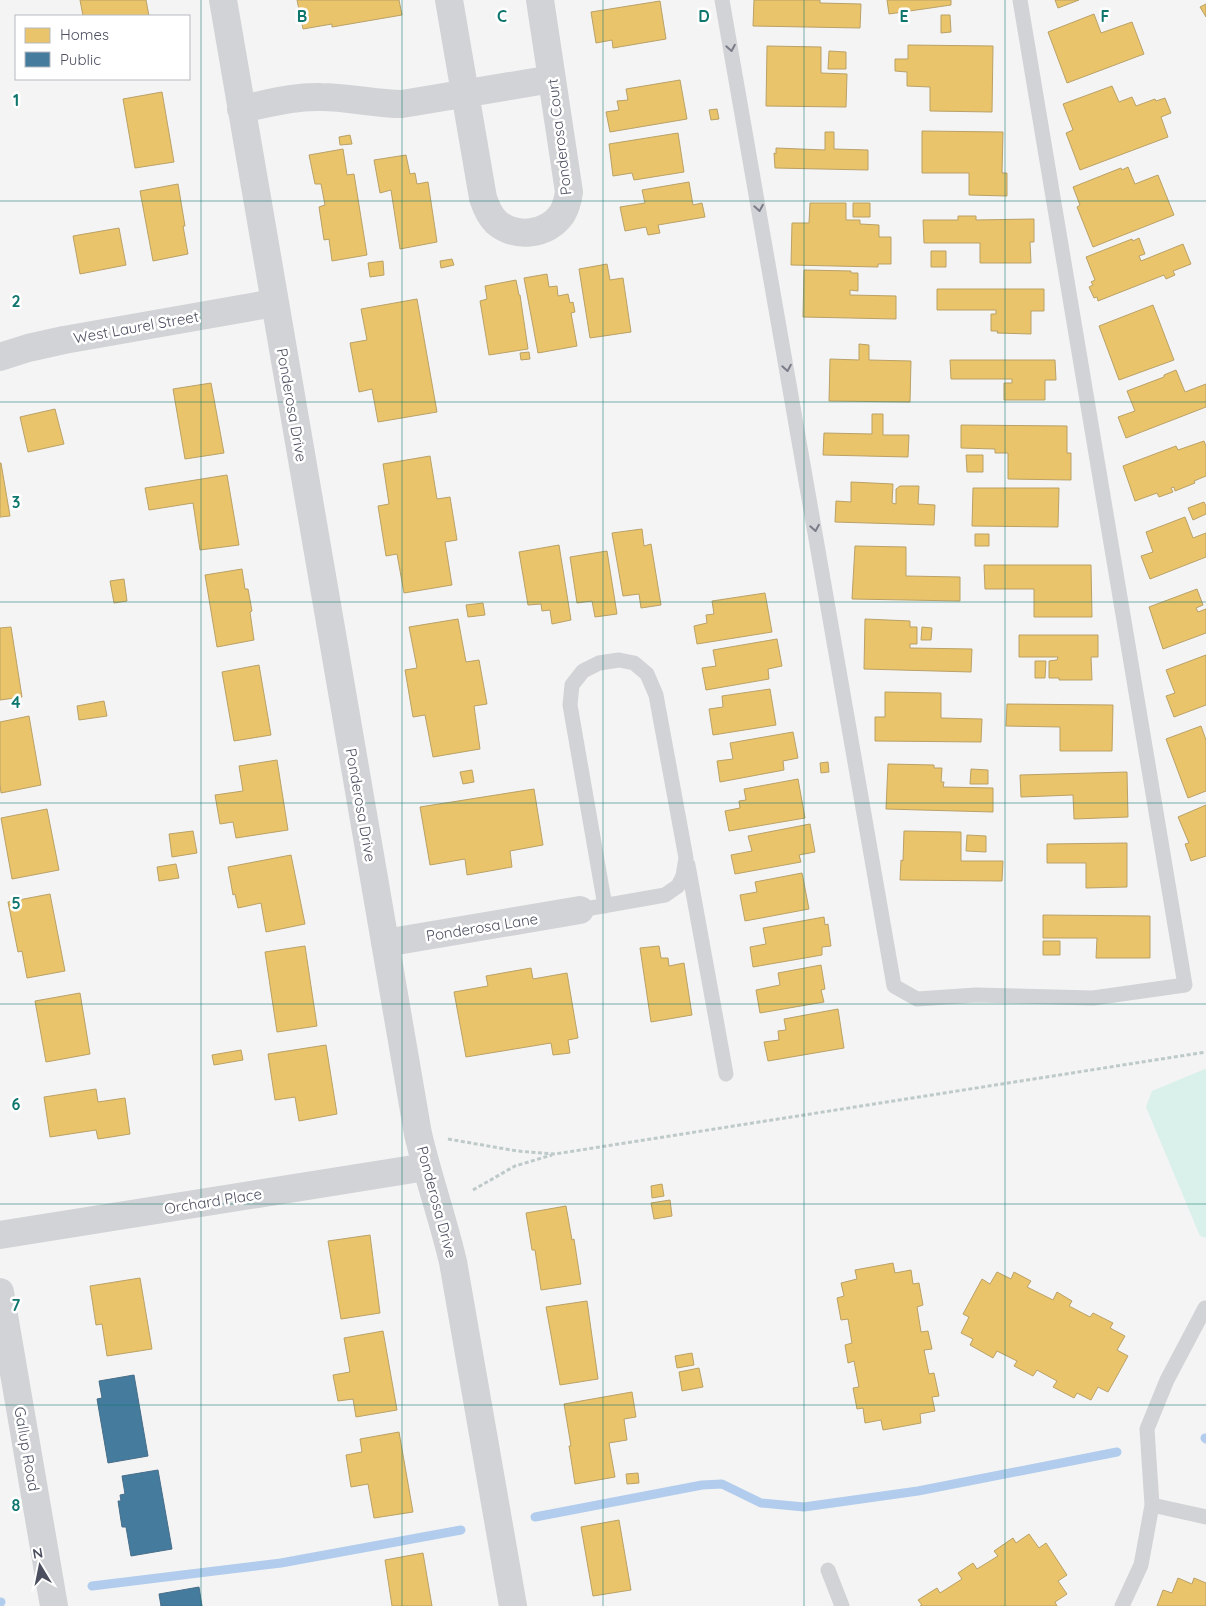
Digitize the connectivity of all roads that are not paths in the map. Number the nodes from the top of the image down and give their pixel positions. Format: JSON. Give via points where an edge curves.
{"nodes":[{"id":1,"x":223,"y":0,"type":"edge"},
{"id":2,"x":449,"y":0,"type":"edge"},
{"id":3,"x":540,"y":0,"type":"edge"},
{"id":4,"x":722,"y":0,"type":"edge"},
{"id":5,"x":1020,"y":0,"type":"edge"},
{"id":6,"x":552,"y":79,"type":"junction"},
{"id":7,"x":465,"y":93,"type":"junction"},
{"id":8,"x":241,"y":109,"type":"junction"},
{"id":9,"x":274,"y":303,"type":"junction"},
{"id":10,"x":0,"y":357,"type":"edge"},
{"id":11,"x":686,"y":858,"type":"junction"},
{"id":12,"x":592,"y":908,"type":"junction"},
{"id":13,"x":385,"y":943,"type":"junction"},
{"id":14,"x":726,"y":1074,"type":"dead end"},
{"id":15,"x":426,"y":1167,"type":"junction"},
{"id":16,"x":0,"y":1235,"type":"edge"},
{"id":17,"x":0,"y":1292,"type":"edge"},
{"id":18,"x":1205,"y":1308,"type":"dead end"},
{"id":19,"x":1152,"y":1505,"type":"junction"},
{"id":20,"x":1206,"y":1517,"type":"edge"},
{"id":21,"x":828,"y":1570,"type":"dead end"},
{"id":22,"x":54,"y":1606,"type":"edge"},
{"id":23,"x":513,"y":1606,"type":"edge"},
{"id":24,"x":842,"y":1606,"type":"edge"},
{"id":25,"x":1122,"y":1606,"type":"edge"}],
"edges":[{"from":1,"to":8,"type":"street","name":"Ponderosa Drive"},
{"from":2,"to":7,"type":"street","name":"Ponderosa Court"},
{"from":3,"to":6,"type":"street","name":"Ponderosa Court"},
{"from":4,"to":5,"type":"lane","one_way":true,"via":[[894,986],[917,1000],[976,995],[1093,998],[1186,985]]},
{"from":6,"to":7,"type":"street"},
{"from":6,"to":7,"type":"street","name":"Ponderosa Court","via":[[569,192],[563,212],[547,228],[526,233],[505,228],[489,213],[483,198]]},
{"from":7,"to":8,"type":"street","via":[[402,104],[306,97]]},
{"from":8,"to":9,"type":"street","name":"Ponderosa Drive"},
{"from":9,"to":10,"type":"street","name":"West Laurel Street","via":[[64,340]]},
{"from":9,"to":13,"type":"street","name":"Ponderosa Drive"},
{"from":11,"to":12,"type":"lane","via":[[678,886],[665,895]]},
{"from":11,"to":12,"type":"lane","via":[[656,695],[647,674],[634,663],[620,660],[599,663],[583,671],[572,685],[570,705]]},
{"from":11,"to":14,"type":"lane"},
{"from":12,"to":13,"type":"street","name":"Ponderosa Lane"},
{"from":13,"to":15,"type":"street","name":"Ponderosa Drive"},
{"from":15,"to":16,"type":"street","name":"Orchard Place"},
{"from":15,"to":23,"type":"street","name":"Ponderosa Drive","via":[[453,1262]]},
{"from":17,"to":22,"type":"street","name":"Gallup Road"},
{"from":18,"to":19,"type":"lane","via":[[1167,1380],[1147,1429]]},
{"from":19,"to":20,"type":"lane"},
{"from":19,"to":25,"type":"lane","via":[[1141,1565]]},
{"from":21,"to":24,"type":"lane"}]}
